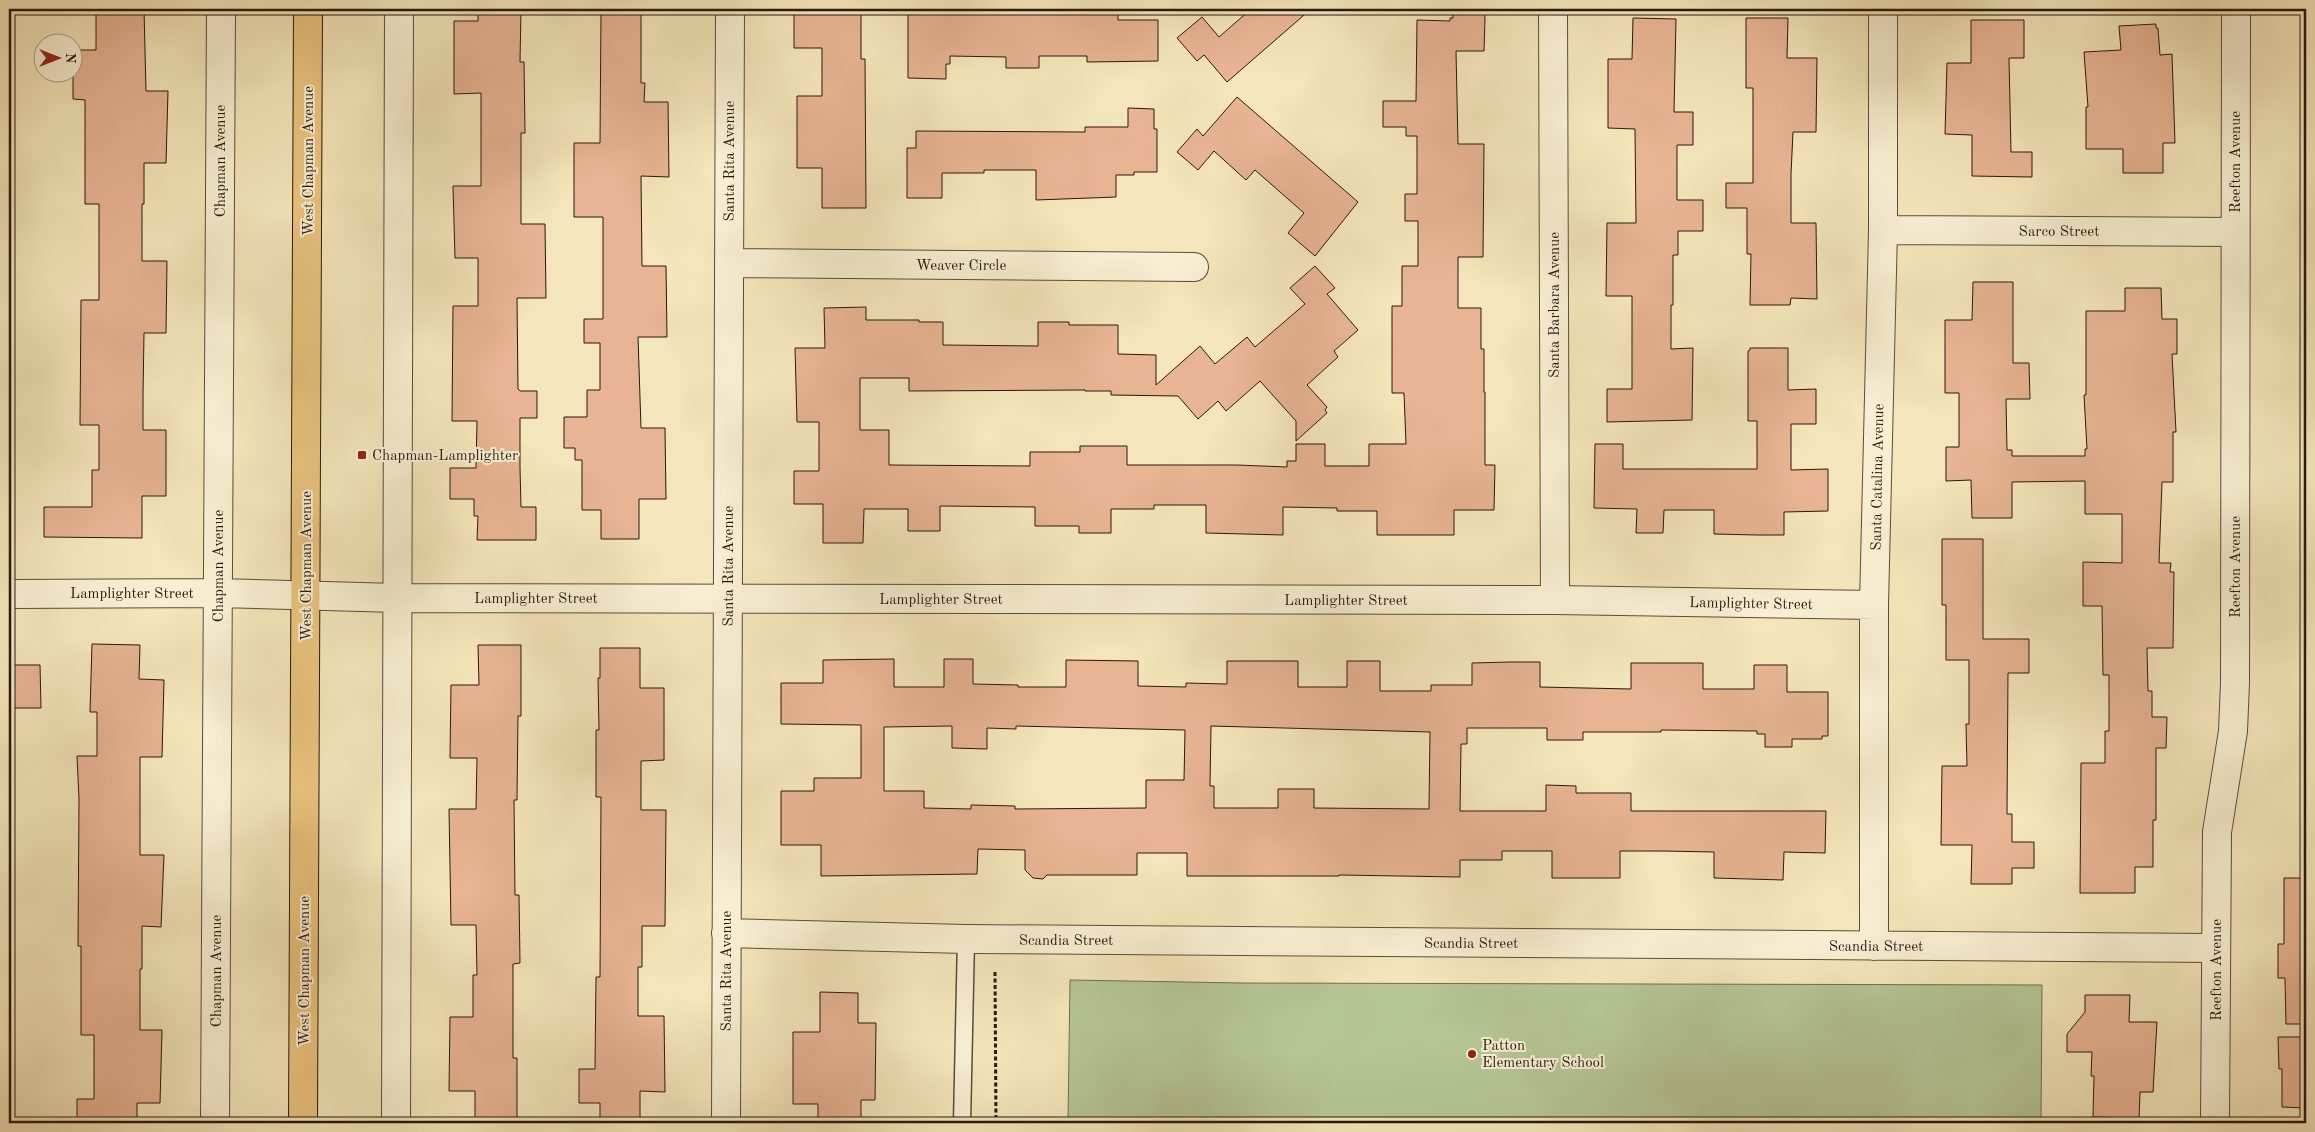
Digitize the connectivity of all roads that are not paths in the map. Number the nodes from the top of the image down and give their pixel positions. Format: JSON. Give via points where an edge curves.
{"nodes":[{"id":1,"x":221,"y":9,"type":"edge"},
{"id":2,"x":308,"y":9,"type":"edge"},
{"id":3,"x":399,"y":9,"type":"edge"},
{"id":4,"x":730,"y":9,"type":"edge"},
{"id":5,"x":1553,"y":9,"type":"edge"},
{"id":6,"x":1883,"y":9,"type":"edge"},
{"id":7,"x":2236,"y":9,"type":"edge"},
{"id":8,"x":1883,"y":230,"type":"junction"},
{"id":9,"x":2235,"y":232,"type":"junction"},
{"id":10,"x":729,"y":264,"type":"junction"},
{"id":11,"x":1194,"y":267,"type":"dead end"},
{"id":12,"x":218,"y":593,"type":"junction"},
{"id":13,"x":9,"y":594,"type":"edge"},
{"id":14,"x":306,"y":596,"type":"junction"},
{"id":15,"x":397,"y":598,"type":"junction"},
{"id":16,"x":728,"y":598,"type":"junction"},
{"id":17,"x":1555,"y":600,"type":"junction"},
{"id":18,"x":1874,"y":605,"type":"junction"},
{"id":19,"x":726,"y":933,"type":"junction"},
{"id":20,"x":966,"y":939,"type":"junction"},
{"id":21,"x":1874,"y":946,"type":"junction"},
{"id":22,"x":2216,"y":948,"type":"junction"},
{"id":23,"x":215,"y":1123,"type":"edge"},
{"id":24,"x":303,"y":1123,"type":"edge"},
{"id":25,"x":396,"y":1123,"type":"edge"},
{"id":26,"x":726,"y":1123,"type":"edge"},
{"id":27,"x":962,"y":1123,"type":"edge"},
{"id":28,"x":2215,"y":1123,"type":"edge"}],
"edges":[{"from":1,"to":12,"type":"street","name":"Chapman Avenue"},
{"from":2,"to":14,"type":"main road","name":"West Chapman Avenue"},
{"from":3,"to":15,"type":"street"},
{"from":4,"to":10,"type":"street","name":"Santa Rita Avenue"},
{"from":5,"to":17,"type":"street","name":"Santa Barbara Avenue"},
{"from":6,"to":8,"type":"street","name":"Santa Catalina Avenue"},
{"from":7,"to":9,"type":"street","name":"Reefton Avenue"},
{"from":8,"to":9,"type":"street","name":"Sarco Street"},
{"from":8,"to":18,"type":"street","name":"Santa Catalina Avenue"},
{"from":9,"to":22,"type":"street","name":"Reefton Avenue","via":[[2235,684],[2233,731],[2217,832]]},
{"from":10,"to":11,"type":"street","name":"Weaver Circle"},
{"from":10,"to":16,"type":"street","name":"Santa Rita Avenue"},
{"from":12,"to":13,"type":"street","name":"Lamplighter Street"},
{"from":12,"to":14,"type":"street","name":"Lamplighter Street"},
{"from":12,"to":23,"type":"street","name":"Chapman Avenue"},
{"from":14,"to":15,"type":"street","name":"Lamplighter Street"},
{"from":14,"to":24,"type":"main road","name":"West Chapman Avenue"},
{"from":15,"to":16,"type":"street","name":"Lamplighter Street"},
{"from":15,"to":25,"type":"street"},
{"from":16,"to":17,"type":"street","name":"Lamplighter Street"},
{"from":16,"to":19,"type":"street","name":"Santa Rita Avenue"},
{"from":17,"to":18,"type":"street","name":"Lamplighter Street"},
{"from":18,"to":21,"type":"street","name":"Santa Catalina Avenue"},
{"from":19,"to":20,"type":"street","name":"Scandia Street"},
{"from":19,"to":26,"type":"street","name":"Santa Rita Avenue"},
{"from":20,"to":21,"type":"street","name":"Scandia Street"},
{"from":20,"to":27,"type":"lane"},
{"from":21,"to":22,"type":"street","name":"Scandia Street"},
{"from":22,"to":28,"type":"street","name":"Reefton Avenue"}]}
